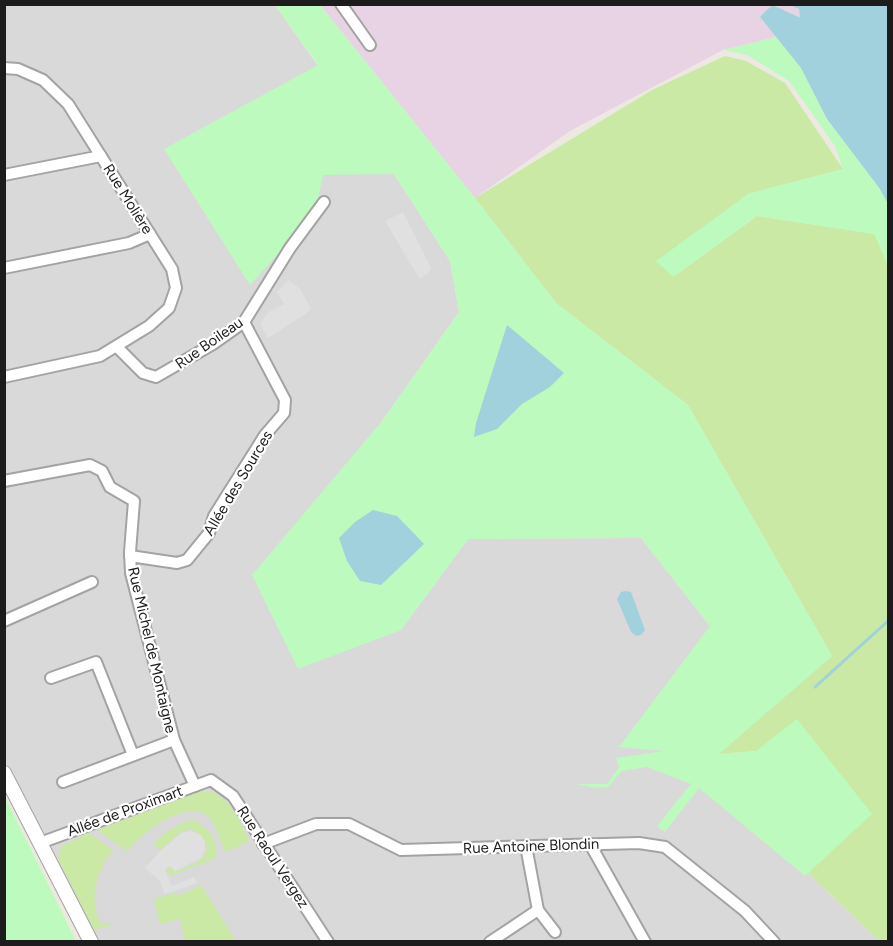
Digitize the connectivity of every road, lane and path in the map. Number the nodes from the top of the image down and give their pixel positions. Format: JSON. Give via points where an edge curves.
{"nodes":[{"id":1,"x":341,"y":4,"type":"edge"},
{"id":2,"x":370,"y":45,"type":"dead end"},
{"id":3,"x":4,"y":68,"type":"edge"},
{"id":4,"x":101,"y":156,"type":"junction"},
{"id":5,"x":4,"y":175,"type":"edge"},
{"id":6,"x":324,"y":202,"type":"dead end"},
{"id":7,"x":150,"y":234,"type":"junction"},
{"id":8,"x":4,"y":268,"type":"edge"},
{"id":9,"x":244,"y":322,"type":"junction"},
{"id":10,"x":117,"y":347,"type":"junction"},
{"id":11,"x":4,"y":377,"type":"edge"},
{"id":12,"x":4,"y":481,"type":"edge"},
{"id":13,"x":130,"y":556,"type":"junction"},
{"id":14,"x":92,"y":582,"type":"dead end"},
{"id":15,"x":4,"y":621,"type":"edge"},
{"id":16,"x":51,"y":678,"type":"dead end"},
{"id":17,"x":174,"y":740,"type":"junction"},
{"id":18,"x":133,"y":755,"type":"junction"},
{"id":19,"x":4,"y":773,"type":"edge"},
{"id":20,"x":211,"y":780,"type":"joint"},
{"id":21,"x":63,"y":782,"type":"dead end"},
{"id":22,"x":195,"y":786,"type":"junction"},
{"id":23,"x":40,"y":843,"type":"junction"},
{"id":24,"x":262,"y":844,"type":"junction"},
{"id":25,"x":590,"y":844,"type":"junction"},
{"id":26,"x":526,"y":846,"type":"junction"},
{"id":27,"x":538,"y":910,"type":"junction"},
{"id":28,"x":555,"y":932,"type":"dead end"},
{"id":29,"x":640,"y":939,"type":"edge"},
{"id":30,"x":91,"y":942,"type":"edge"},
{"id":31,"x":328,"y":942,"type":"edge"},
{"id":32,"x":490,"y":942,"type":"edge"},
{"id":33,"x":774,"y":942,"type":"edge"}],
"edges":[{"from":1,"to":2,"type":"street"},
{"from":3,"to":4,"type":"street","name":"Rue Molière","via":[[18,69],[43,80],[68,104]]},
{"from":4,"to":5,"type":"street"},
{"from":4,"to":7,"type":"street","name":"Rue Molière"},
{"from":6,"to":9,"type":"street","name":"Rue Boileau"},
{"from":7,"to":8,"type":"street","via":[[129,243]]},
{"from":7,"to":10,"type":"street","name":"Rue Molière","via":[[172,269],[176,288],[170,308]]},
{"from":9,"to":10,"type":"street","name":"Rue Boileau","via":[[156,377],[144,373]]},
{"from":9,"to":13,"type":"street","name":"Allée des Sources","via":[[285,400],[284,414],[265,435],[214,516],[209,533],[187,560],[177,563]]},
{"from":10,"to":11,"type":"street","name":"Rue Molière","via":[[100,356]]},
{"from":12,"to":13,"type":"street","name":"Rue Michel de Montaigne","via":[[90,465],[102,471],[110,487],[134,501]]},
{"from":13,"to":17,"type":"street","name":"Rue Michel de Montaigne"},
{"from":14,"to":15,"type":"street"},
{"from":16,"to":18,"type":"street","via":[[96,662]]},
{"from":17,"to":18,"type":"street"},
{"from":17,"to":22,"type":"street","name":"Rue Michel de Montaigne"},
{"from":18,"to":21,"type":"street"},
{"from":19,"to":23,"type":"street"},
{"from":20,"to":22,"type":"street","name":"Allée de Proximart"},
{"from":20,"to":24,"type":"street","name":"Rue Raoul Vergez","via":[[233,796]]},
{"from":22,"to":23,"type":"street","name":"Allée de Proximart"},
{"from":23,"to":30,"type":"street"},
{"from":24,"to":26,"type":"street","name":"Rue Antoine Blondin","via":[[316,824],[349,824],[401,850]]},
{"from":24,"to":31,"type":"street","name":"Rue Raoul Vergez"},
{"from":25,"to":26,"type":"street","name":"Rue Antoine Blondin"},
{"from":25,"to":29,"type":"street"},
{"from":25,"to":33,"type":"street","name":"Rue Antoine Blondin","via":[[665,847],[745,911]]},
{"from":26,"to":27,"type":"street"},
{"from":27,"to":28,"type":"street"},
{"from":27,"to":32,"type":"street"}]}
